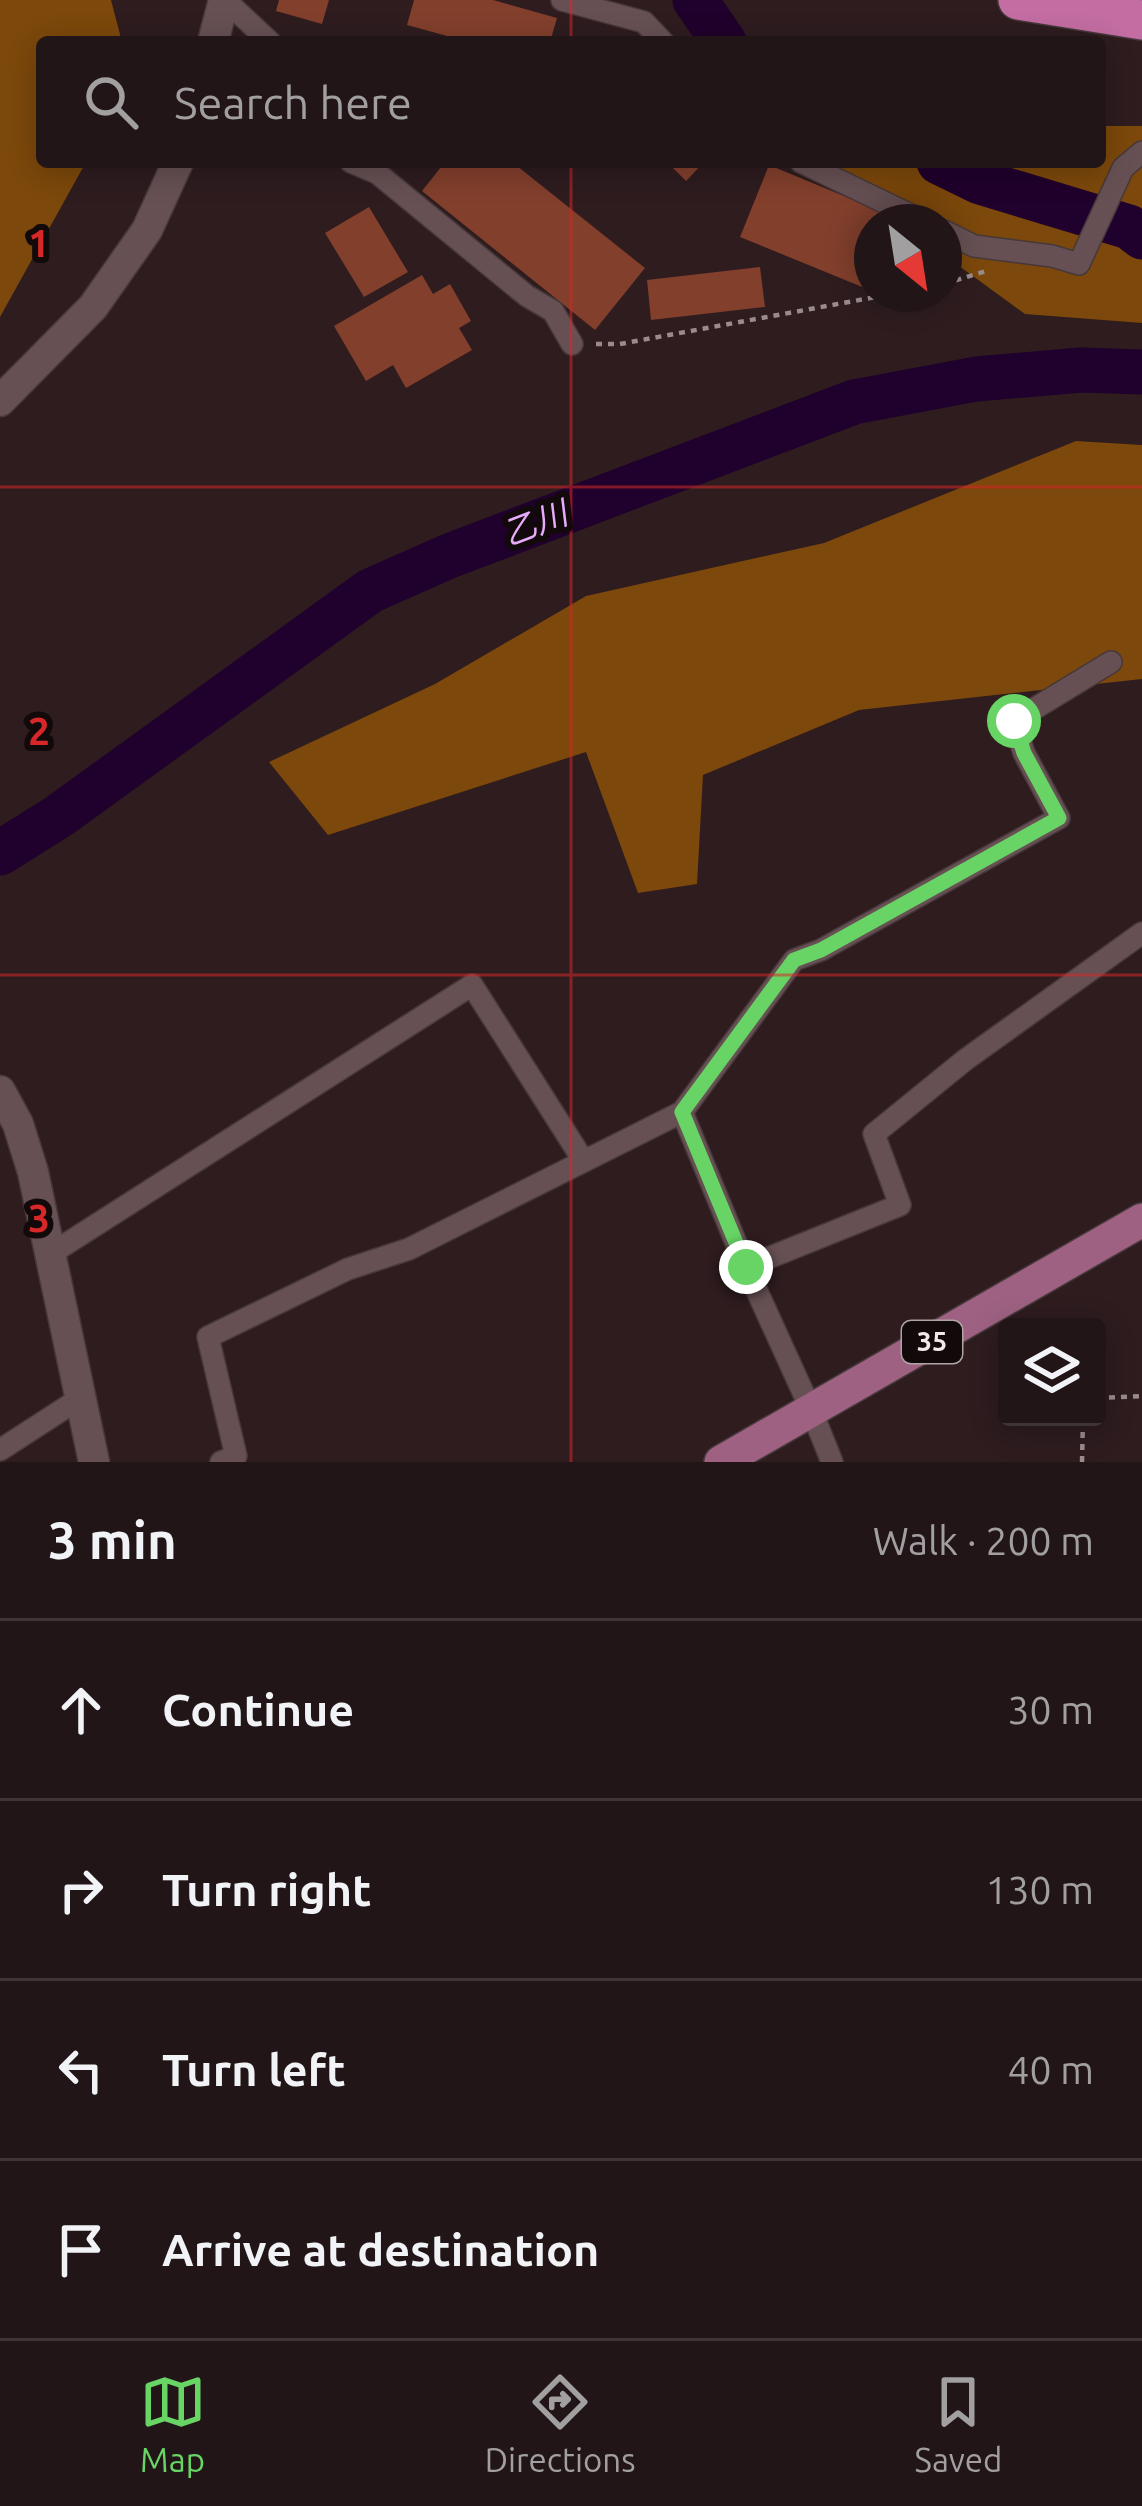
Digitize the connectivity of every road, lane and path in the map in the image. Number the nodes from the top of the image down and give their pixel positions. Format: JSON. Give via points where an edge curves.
{"nodes":[{"id":1,"x":224,"y":0,"type":"edge"},
{"id":2,"x":562,"y":0,"type":"edge"},
{"id":3,"x":1018,"y":0,"type":"edge"},
{"id":4,"x":1142,"y":20,"type":"edge"},
{"id":5,"x":215,"y":36,"type":"edge"},
{"id":6,"x":264,"y":36,"type":"edge"},
{"id":7,"x":657,"y":36,"type":"edge"},
{"id":8,"x":1142,"y":152,"type":"edge"},
{"id":9,"x":175,"y":168,"type":"edge"},
{"id":10,"x":365,"y":168,"type":"edge"},
{"id":11,"x":813,"y":168,"type":"edge"},
{"id":12,"x":888,"y":204,"type":"edge"},
{"id":13,"x":962,"y":240,"type":"edge"},
{"id":14,"x":854,"y":301,"type":"edge"},
{"id":15,"x":572,"y":344,"type":"joint"},
{"id":16,"x":0,"y":401,"type":"edge"},
{"id":17,"x":1111,"y":662,"type":"dead end"},
{"id":18,"x":1142,"y":933,"type":"edge"},
{"id":19,"x":0,"y":1090,"type":"edge"},
{"id":20,"x":682,"y":1112,"type":"junction"},
{"id":21,"x":583,"y":1160,"type":"junction"},
{"id":22,"x":1142,"y":1220,"type":"edge"},
{"id":23,"x":52,"y":1253,"type":"junction"},
{"id":24,"x":746,"y":1267,"type":"junction"},
{"id":25,"x":1142,"y":1396,"type":"edge"},
{"id":26,"x":82,"y":1397,"type":"junction"},
{"id":27,"x":1106,"y":1398,"type":"edge"},
{"id":28,"x":812,"y":1412,"type":"junction"},
{"id":29,"x":1084,"y":1426,"type":"edge"},
{"id":30,"x":0,"y":1450,"type":"edge"},
{"id":31,"x":94,"y":1462,"type":"edge"},
{"id":32,"x":221,"y":1462,"type":"edge"},
{"id":33,"x":721,"y":1462,"type":"edge"},
{"id":34,"x":832,"y":1462,"type":"edge"},
{"id":35,"x":1082,"y":1462,"type":"edge"}],
"edges":[{"from":1,"to":5,"type":"street"},
{"from":1,"to":6,"type":"street"},
{"from":2,"to":7,"type":"street","via":[[644,22]]},
{"from":3,"to":4,"type":"highway"},
{"from":8,"to":13,"type":"street","via":[[1123,168],[1079,264]]},
{"from":9,"to":16,"type":"street","via":[[147,230],[93,307]]},
{"from":10,"to":15,"type":"street","via":[[553,310]]},
{"from":11,"to":12,"type":"street"},
{"from":14,"to":15,"type":"path","via":[[620,344]]},
{"from":17,"to":20,"type":"street","via":[[1014,721],[1059,818],[794,960]]},
{"from":18,"to":24,"type":"street","via":[[874,1134],[900,1204]]},
{"from":19,"to":23,"type":"street","via":[[18,1124]]},
{"from":20,"to":21,"type":"street"},
{"from":20,"to":24,"type":"street"},
{"from":21,"to":23,"type":"street","via":[[472,985]]},
{"from":21,"to":32,"type":"street","via":[[409,1250],[348,1269],[208,1337],[236,1456]]},
{"from":22,"to":28,"type":"main road","number":"35"},
{"from":23,"to":26,"type":"street"},
{"from":24,"to":28,"type":"street"},
{"from":25,"to":27,"type":"path"},
{"from":26,"to":30,"type":"street"},
{"from":26,"to":31,"type":"street"},
{"from":28,"to":33,"type":"main road","number":"35"},
{"from":28,"to":34,"type":"street"},
{"from":29,"to":35,"type":"path"}]}
